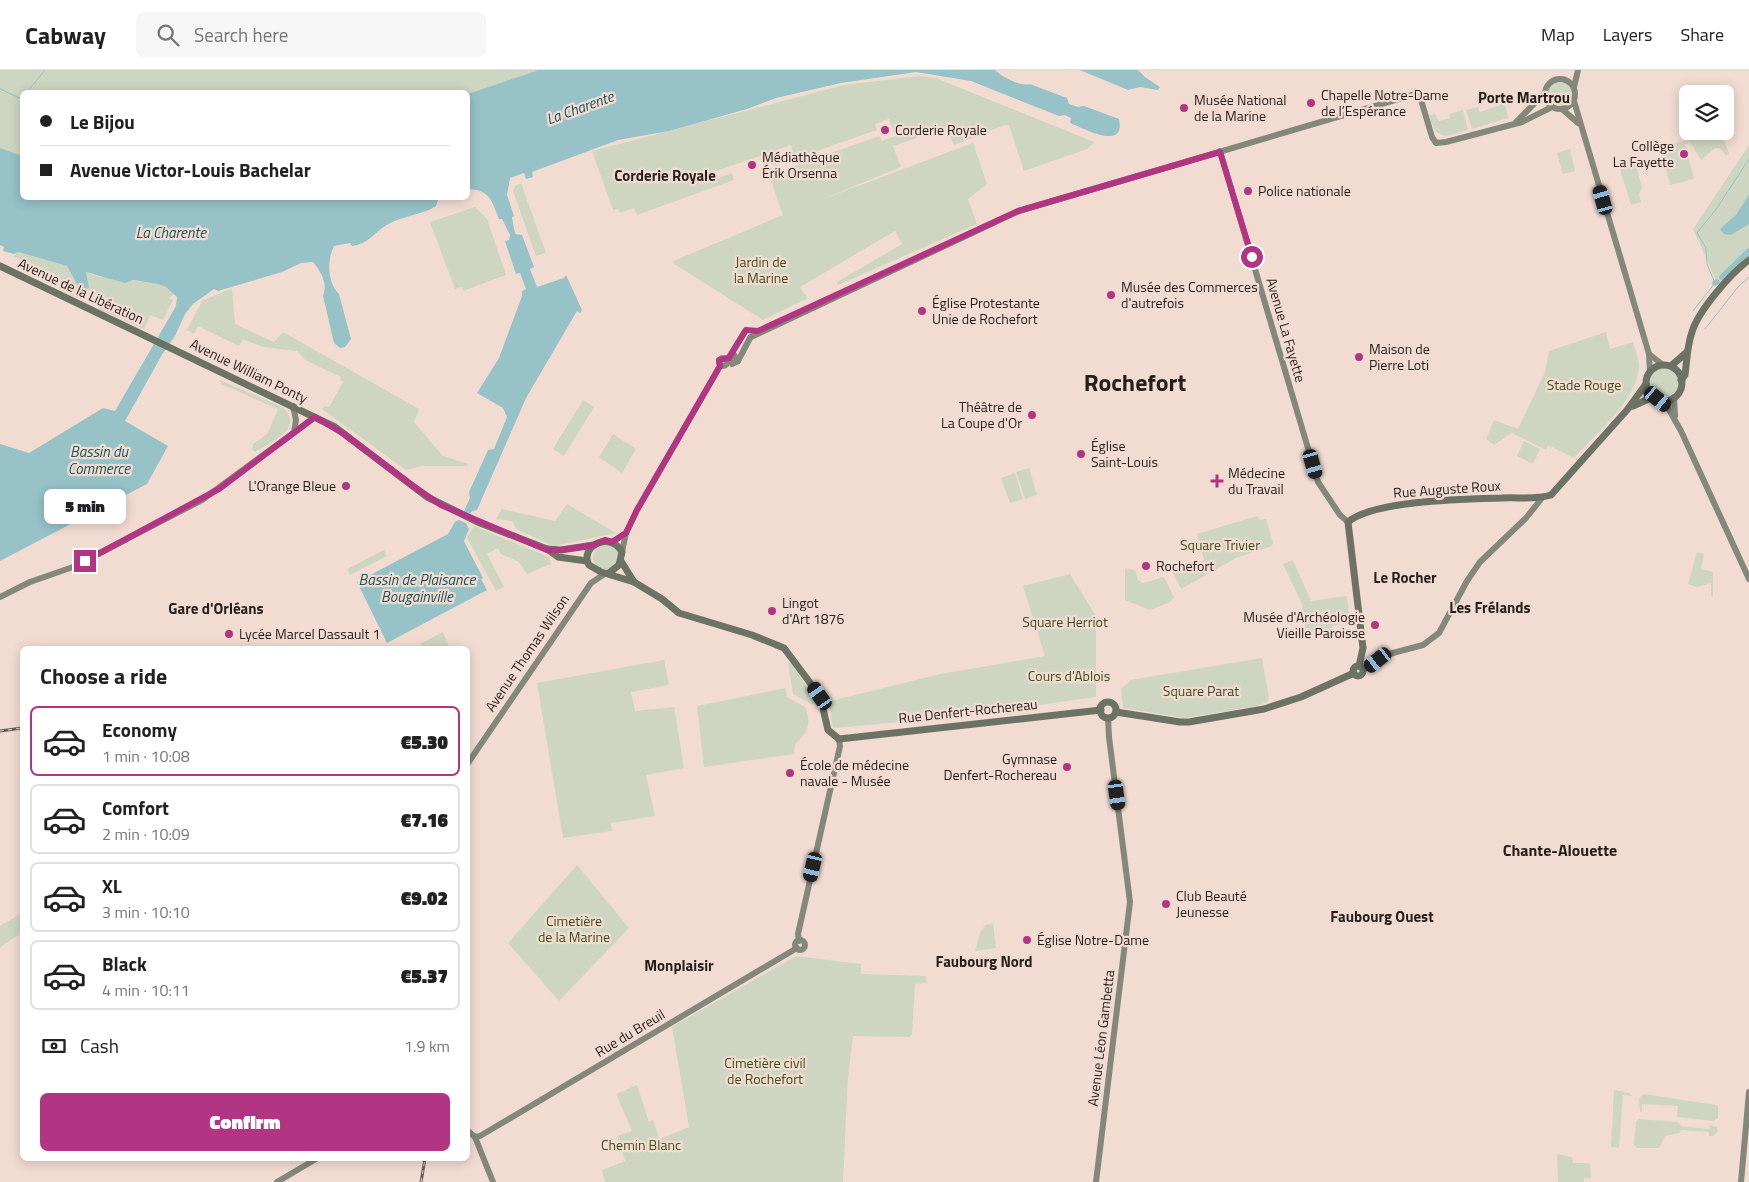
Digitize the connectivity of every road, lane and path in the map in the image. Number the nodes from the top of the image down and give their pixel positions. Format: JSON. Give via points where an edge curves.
{"nodes":[{"id":1,"x":1562,"y":70,"type":"edge"},
{"id":2,"x":1578,"y":70,"type":"edge"},
{"id":3,"x":1559,"y":78,"type":"junction"},
{"id":4,"x":1574,"y":87,"type":"junction"},
{"id":5,"x":1545,"y":93,"type":"junction"},
{"id":6,"x":1574,"y":101,"type":"junction"},
{"id":7,"x":1552,"y":107,"type":"junction"},
{"id":8,"x":1562,"y":109,"type":"junction"},
{"id":9,"x":1515,"y":122,"type":"junction"},
{"id":10,"x":1584,"y":134,"type":"junction"},
{"id":11,"x":1220,"y":152,"type":"junction"},
{"id":12,"x":1749,"y":260,"type":"edge"},
{"id":13,"x":0,"y":266,"type":"edge"},
{"id":14,"x":152,"y":338,"type":"joint"},
{"id":15,"x":1687,"y":352,"type":"junction"},
{"id":16,"x":1649,"y":354,"type":"junction"},
{"id":17,"x":1667,"y":366,"type":"junction"},
{"id":18,"x":1650,"y":372,"type":"junction"},
{"id":19,"x":1681,"y":380,"type":"junction"},
{"id":20,"x":1646,"y":384,"type":"junction"},
{"id":21,"x":1674,"y":397,"type":"junction"},
{"id":22,"x":1655,"y":398,"type":"junction"},
{"id":23,"x":293,"y":406,"type":"junction"},
{"id":24,"x":1627,"y":410,"type":"junction"},
{"id":25,"x":315,"y":417,"type":"junction"},
{"id":26,"x":1681,"y":431,"type":"junction"},
{"id":27,"x":294,"y":432,"type":"junction"},
{"id":28,"x":1542,"y":498,"type":"junction"},
{"id":29,"x":1348,"y":522,"type":"junction"},
{"id":30,"x":626,"y":533,"type":"junction"},
{"id":31,"x":612,"y":542,"type":"junction"},
{"id":32,"x":594,"y":545,"type":"junction"},
{"id":33,"x":547,"y":550,"type":"junction"},
{"id":34,"x":622,"y":552,"type":"junction"},
{"id":35,"x":621,"y":560,"type":"junction"},
{"id":36,"x":587,"y":561,"type":"junction"},
{"id":37,"x":592,"y":568,"type":"junction"},
{"id":38,"x":607,"y":573,"type":"junction"},
{"id":39,"x":1749,"y":579,"type":"edge"},
{"id":40,"x":634,"y":582,"type":"junction"},
{"id":41,"x":591,"y":583,"type":"junction"},
{"id":42,"x":0,"y":597,"type":"edge"},
{"id":43,"x":1357,"y":670,"type":"junction"},
{"id":44,"x":1101,"y":710,"type":"junction"},
{"id":45,"x":1116,"y":712,"type":"junction"},
{"id":46,"x":1108,"y":718,"type":"junction"},
{"id":47,"x":839,"y":739,"type":"junction"},
{"id":48,"x":470,"y":760,"type":"edge"},
{"id":49,"x":1749,"y":1092,"type":"edge"},
{"id":50,"x":470,"y":1133,"type":"edge"},
{"id":51,"x":475,"y":1137,"type":"junction"},
{"id":52,"x":313,"y":1161,"type":"edge"},
{"id":53,"x":277,"y":1182,"type":"edge"},
{"id":54,"x":493,"y":1182,"type":"edge"},
{"id":55,"x":1096,"y":1182,"type":"edge"},
{"id":56,"x":1742,"y":1182,"type":"edge"}],
"edges":[{"from":1,"to":3,"type":"street"},
{"from":2,"to":4,"type":"street"},
{"from":3,"to":4,"type":"street","via":[[1568,80]]},
{"from":3,"to":5,"type":"street","via":[[1550,82]]},
{"from":4,"to":6,"type":"street"},
{"from":5,"to":7,"type":"street"},
{"from":5,"to":9,"type":"street"},
{"from":6,"to":8,"type":"street"},
{"from":6,"to":10,"type":"street"},
{"from":7,"to":8,"type":"street"},
{"from":7,"to":9,"type":"street","via":[[1530,119]]},
{"from":8,"to":10,"type":"street","via":[[1576,120]]},
{"from":9,"to":11,"type":"street","via":[[1436,143],[1418,93]]},
{"from":10,"to":16,"type":"street"},
{"from":11,"to":29,"type":"street","name":"Avenue La Fayette","via":[[1320,487]]},
{"from":11,"to":30,"type":"street","via":[[1018,211],[749,334],[728,362]]},
{"from":12,"to":15,"type":"main road","via":[[1697,320]]},
{"from":13,"to":14,"type":"main road","name":"Avenue de la Libération"},
{"from":14,"to":23,"type":"main road","name":"Avenue William Ponty"},
{"from":15,"to":17,"type":"main road"},
{"from":15,"to":19,"type":"main road"},
{"from":16,"to":17,"type":"street"},
{"from":16,"to":18,"type":"street"},
{"from":17,"to":18,"type":"main road"},
{"from":17,"to":19,"type":"main road","via":[[1676,369]]},
{"from":18,"to":20,"type":"main road"},
{"from":19,"to":21,"type":"main road"},
{"from":20,"to":22,"type":"main road"},
{"from":20,"to":24,"type":"main road"},
{"from":21,"to":22,"type":"main road","via":[[1668,400]]},
{"from":21,"to":26,"type":"street"},
{"from":22,"to":24,"type":"main road","via":[[1639,401]]},
{"from":22,"to":26,"type":"street","via":[[1668,408]]},
{"from":23,"to":25,"type":"main road","name":"Avenue William Ponty"},
{"from":23,"to":27,"type":"street"},
{"from":24,"to":28,"type":"main road","name":"Rue Auguste Roux","via":[[1552,495]]},
{"from":25,"to":27,"type":"street"},
{"from":25,"to":33,"type":"main road","name":"Avenue William Ponty","via":[[354,441],[427,497]]},
{"from":26,"to":39,"type":"street"},
{"from":27,"to":42,"type":"street","via":[[202,500],[73,567]]},
{"from":28,"to":29,"type":"main road","name":"Rue Auguste Roux","via":[[1381,507]]},
{"from":28,"to":43,"type":"street","via":[[1480,562],[1466,581],[1439,633],[1423,645],[1389,654]]},
{"from":29,"to":43,"type":"main road","via":[[1363,654]]},
{"from":30,"to":31,"type":"street"},
{"from":30,"to":34,"type":"street"},
{"from":31,"to":32,"type":"main road","via":[[605,540]]},
{"from":31,"to":34,"type":"main road"},
{"from":32,"to":33,"type":"main road"},
{"from":32,"to":36,"type":"main road"},
{"from":33,"to":36,"type":"main road","via":[[558,557]]},
{"from":34,"to":35,"type":"main road"},
{"from":35,"to":38,"type":"main road","via":[[616,569]]},
{"from":35,"to":40,"type":"main road"},
{"from":36,"to":37,"type":"main road"},
{"from":37,"to":38,"type":"main road"},
{"from":37,"to":41,"type":"street"},
{"from":38,"to":40,"type":"main road"},
{"from":38,"to":41,"type":"street","name":"Avenue Thomas Wilson"},
{"from":40,"to":47,"type":"main road","via":[[679,614],[752,635],[784,648],[820,696],[828,730]]},
{"from":41,"to":48,"type":"street","name":"Avenue Thomas Wilson"},
{"from":43,"to":45,"type":"main road","via":[[1264,709],[1180,722]]},
{"from":44,"to":45,"type":"main road","via":[[1103,704],[1110,703],[1116,707]]},
{"from":44,"to":46,"type":"main road","via":[[1102,715]]},
{"from":44,"to":47,"type":"main road","name":"Rue Denfert-Rochereau"},
{"from":45,"to":46,"type":"main road"},
{"from":46,"to":55,"type":"street","name":"Avenue Léon Gambetta","via":[[1130,902]]},
{"from":47,"to":51,"type":"street","name":"Rue du Breuil","via":[[798,934],[805,947],[802,950],[797,948]]},
{"from":49,"to":56,"type":"street"},
{"from":50,"to":51,"type":"street"},
{"from":51,"to":54,"type":"street"},
{"from":52,"to":53,"type":"street"}]}
